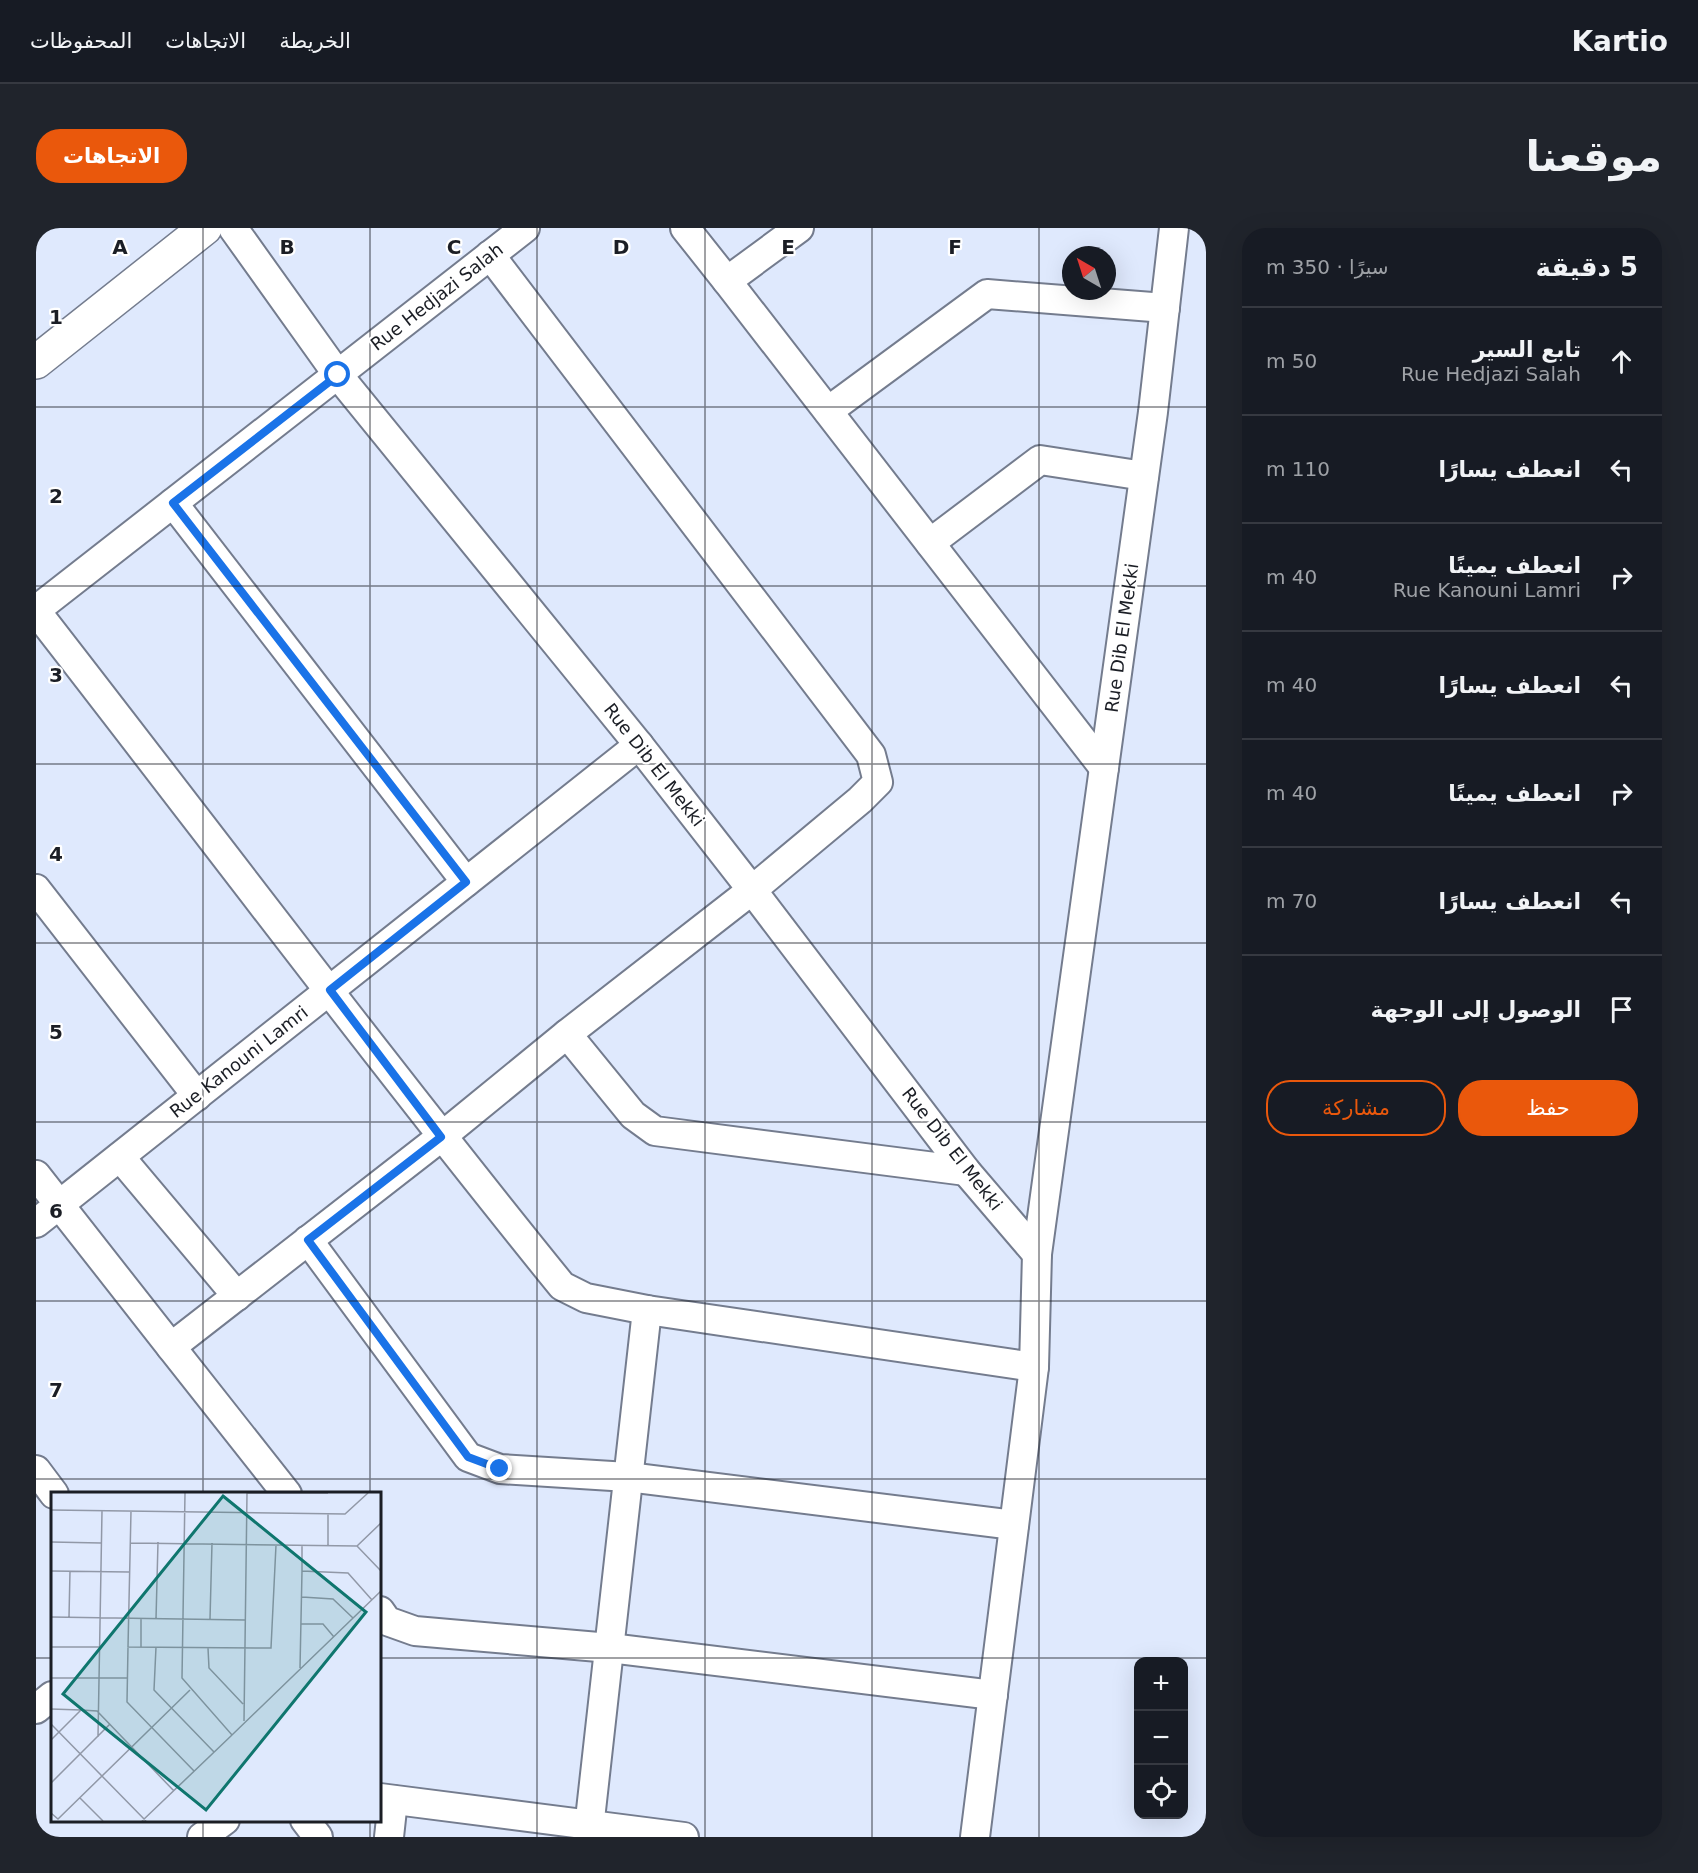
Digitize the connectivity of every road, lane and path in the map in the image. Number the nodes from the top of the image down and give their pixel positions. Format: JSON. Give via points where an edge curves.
{"nodes":[{"id":1,"x":204,"y":228,"type":"edge"},
{"id":2,"x":233,"y":228,"type":"edge"},
{"id":3,"x":525,"y":228,"type":"edge"},
{"id":4,"x":685,"y":228,"type":"edge"},
{"id":5,"x":799,"y":228,"type":"edge"},
{"id":6,"x":1174,"y":228,"type":"edge"},
{"id":7,"x":490,"y":255,"type":"junction"},
{"id":8,"x":728,"y":281,"type":"junction"},
{"id":9,"x":1165,"y":308,"type":"junction"},
{"id":10,"x":36,"y":362,"type":"edge"},
{"id":11,"x":338,"y":375,"type":"junction"},
{"id":12,"x":828,"y":411,"type":"junction"},
{"id":13,"x":1144,"y":476,"type":"junction"},
{"id":14,"x":173,"y":503,"type":"junction"},
{"id":15,"x":930,"y":543,"type":"junction"},
{"id":16,"x":36,"y":610,"type":"edge"},
{"id":17,"x":639,"y":745,"type":"junction"},
{"id":18,"x":1104,"y":768,"type":"junction"},
{"id":19,"x":466,"y":882,"type":"junction"},
{"id":20,"x":36,"y":889,"type":"edge"},
{"id":21,"x":752,"y":890,"type":"junction"},
{"id":22,"x":330,"y":990,"type":"junction"},
{"id":23,"x":567,"y":1034,"type":"junction"},
{"id":24,"x":196,"y":1096,"type":"junction"},
{"id":25,"x":441,"y":1137,"type":"junction"},
{"id":26,"x":120,"y":1156,"type":"junction"},
{"id":27,"x":966,"y":1171,"type":"junction"},
{"id":28,"x":36,"y":1175,"type":"edge"},
{"id":29,"x":59,"y":1204,"type":"junction"},
{"id":30,"x":36,"y":1223,"type":"edge"},
{"id":31,"x":308,"y":1240,"type":"junction"},
{"id":32,"x":1037,"y":1254,"type":"junction"},
{"id":33,"x":237,"y":1296,"type":"junction"},
{"id":34,"x":647,"y":1310,"type":"junction"},
{"id":35,"x":171,"y":1347,"type":"junction"},
{"id":36,"x":1034,"y":1367,"type":"junction"},
{"id":37,"x":36,"y":1470,"type":"edge"},
{"id":38,"x":628,"y":1477,"type":"junction"},
{"id":39,"x":52,"y":1492,"type":"edge"},
{"id":40,"x":285,"y":1492,"type":"edge"},
{"id":41,"x":1014,"y":1525,"type":"junction"},
{"id":42,"x":381,"y":1612,"type":"edge"},
{"id":43,"x":610,"y":1648,"type":"junction"},
{"id":44,"x":993,"y":1695,"type":"junction"},
{"id":45,"x":51,"y":1697,"type":"edge"},
{"id":46,"x":36,"y":1709,"type":"edge"},
{"id":47,"x":386,"y":1799,"type":"edge"},
{"id":48,"x":224,"y":1822,"type":"edge"},
{"id":49,"x":306,"y":1822,"type":"edge"},
{"id":50,"x":589,"y":1831,"type":"edge"},
{"id":51,"x":202,"y":1837,"type":"edge"},
{"id":52,"x":318,"y":1837,"type":"edge"},
{"id":53,"x":388,"y":1837,"type":"edge"},
{"id":54,"x":684,"y":1837,"type":"edge"},
{"id":55,"x":975,"y":1837,"type":"edge"}],
"edges":[{"from":1,"to":10,"type":"street"},
{"from":2,"to":11,"type":"street","name":"Rue Dib El Mekki"},
{"from":3,"to":7,"type":"street","name":"Rue Hedjazi Salah"},
{"from":4,"to":8,"type":"street"},
{"from":5,"to":8,"type":"street"},
{"from":6,"to":9,"type":"street","name":"Rue Dib El Mekki"},
{"from":7,"to":11,"type":"street","name":"Rue Hedjazi Salah"},
{"from":7,"to":21,"type":"street","via":[[871,756],[878,782]]},
{"from":8,"to":12,"type":"street"},
{"from":9,"to":12,"type":"street","via":[[987,294]]},
{"from":9,"to":13,"type":"street","name":"Rue Dib El Mekki"},
{"from":11,"to":14,"type":"street","name":"Rue Hedjazi Salah"},
{"from":11,"to":17,"type":"street","name":"Rue Dib El Mekki"},
{"from":12,"to":15,"type":"street"},
{"from":13,"to":15,"type":"street","via":[[1040,460]]},
{"from":13,"to":18,"type":"street","name":"Rue Dib El Mekki"},
{"from":14,"to":16,"type":"street","name":"Rue Hedjazi Salah"},
{"from":14,"to":19,"type":"street"},
{"from":15,"to":18,"type":"street"},
{"from":16,"to":22,"type":"street"},
{"from":17,"to":19,"type":"street","name":"Rue Kanouni Lamri"},
{"from":17,"to":21,"type":"street","name":"Rue Dib El Mekki"},
{"from":18,"to":32,"type":"street","name":"Rue Dib El Mekki"},
{"from":19,"to":22,"type":"street","name":"Rue Kanouni Lamri"},
{"from":20,"to":24,"type":"street"},
{"from":21,"to":23,"type":"street"},
{"from":21,"to":27,"type":"street","name":"Rue Dib El Mekki"},
{"from":22,"to":24,"type":"street","name":"Rue Kanouni Lamri"},
{"from":22,"to":25,"type":"street"},
{"from":23,"to":25,"type":"street"},
{"from":23,"to":27,"type":"street","via":[[633,1115],[655,1131]]},
{"from":24,"to":26,"type":"street","name":"Rue Kanouni Lamri"},
{"from":25,"to":31,"type":"street"},
{"from":25,"to":34,"type":"street","via":[[562,1286],[585,1298]]},
{"from":26,"to":29,"type":"street","name":"Rue Kanouni Lamri"},
{"from":26,"to":33,"type":"street"},
{"from":27,"to":32,"type":"street","name":"Rue Dib El Mekki"},
{"from":28,"to":29,"type":"street"},
{"from":29,"to":30,"type":"street","name":"Rue Kanouni Lamri"},
{"from":29,"to":35,"type":"street"},
{"from":31,"to":33,"type":"street"},
{"from":31,"to":38,"type":"street","via":[[468,1457],[500,1469]]},
{"from":32,"to":36,"type":"street"},
{"from":33,"to":35,"type":"street"},
{"from":34,"to":36,"type":"street"},
{"from":34,"to":38,"type":"street"},
{"from":35,"to":40,"type":"street"},
{"from":36,"to":41,"type":"street"},
{"from":37,"to":39,"type":"street"},
{"from":38,"to":41,"type":"street"},
{"from":38,"to":43,"type":"street"},
{"from":41,"to":44,"type":"street"},
{"from":42,"to":43,"type":"street","via":[[387,1621],[415,1630]]},
{"from":43,"to":44,"type":"street"},
{"from":43,"to":50,"type":"street"},
{"from":44,"to":55,"type":"street"},
{"from":45,"to":46,"type":"street"},
{"from":47,"to":50,"type":"street"},
{"from":47,"to":53,"type":"street"},
{"from":48,"to":51,"type":"street"},
{"from":49,"to":52,"type":"street"},
{"from":50,"to":54,"type":"street"}]}
